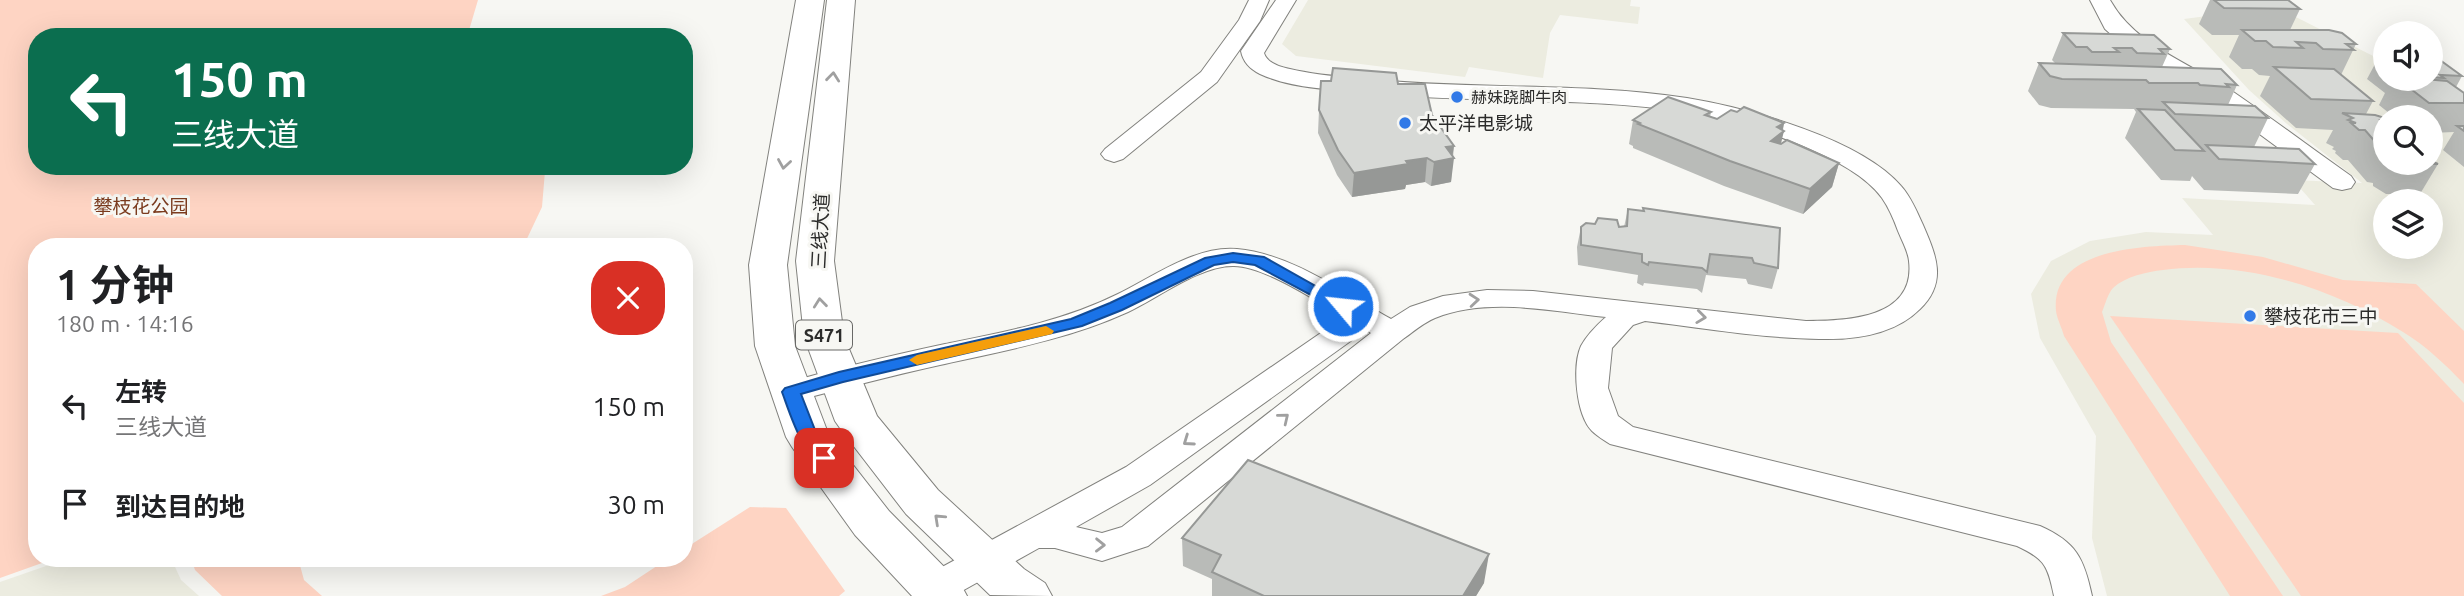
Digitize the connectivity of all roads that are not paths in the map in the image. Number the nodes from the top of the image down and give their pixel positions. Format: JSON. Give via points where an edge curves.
{"nodes":[{"id":1,"x":810,"y":0,"type":"edge"},
{"id":2,"x":841,"y":0,"type":"edge"},
{"id":3,"x":1259,"y":0,"type":"edge"},
{"id":4,"x":1286,"y":0,"type":"edge"},
{"id":5,"x":2100,"y":0,"type":"edge"},
{"id":6,"x":1114,"y":154,"type":"dead end"},
{"id":7,"x":2342,"y":182,"type":"dead end"},
{"id":8,"x":1534,"y":300,"type":"junction"},
{"id":9,"x":1646,"y":311,"type":"junction"},
{"id":10,"x":1378,"y":324,"type":"junction"},
{"id":11,"x":1596,"y":348,"type":"junction"},
{"id":12,"x":839,"y":377,"type":"junction"},
{"id":13,"x":791,"y":392,"type":"junction"},
{"id":14,"x":1034,"y":534,"type":"junction"},
{"id":15,"x":985,"y":562,"type":"junction"},
{"id":16,"x":938,"y":592,"type":"edge"},
{"id":17,"x":1027,"y":596,"type":"edge"},
{"id":18,"x":2073,"y":596,"type":"edge"}],
"edges":[{"from":1,"to":13,"type":"main road","number":"S471","one_way":true,"via":[[768,265],[775,346]]},
{"from":12,"to":2,"type":"main road","name":"三线大道","number":"S471","one_way":true,"via":[[824,337],[815,261]]},
{"from":3,"to":6,"type":"street","via":[[1209,76]]},
{"from":9,"to":4,"type":"street","one_way":true,"via":[[1806,330],[1849,330],[1884,321],[1905,309],[1919,293],[1923,258],[1899,203],[1875,174],[1743,116],[1633,100],[1368,87],[1315,80],[1260,65],[1252,51]]},
{"from":5,"to":7,"type":"street","via":[[2113,24],[2131,40],[2220,94]]},
{"from":8,"to":9,"type":"street"},
{"from":10,"to":8,"type":"street","one_way":true,"via":[[1454,302]]},
{"from":8,"to":11,"type":"street","via":[[1584,328]]},
{"from":9,"to":11,"type":"street","via":[[1622,319]]},
{"from":10,"to":12,"type":"street","via":[[1259,261],[1233,257],[1210,261],[1076,322]]},
{"from":10,"to":14,"type":"street","one_way":true,"via":[[1138,476]]},
{"from":14,"to":10,"type":"street","one_way":true,"via":[[1102,547],[1135,537]]},
{"from":11,"to":18,"type":"street","via":[[1592,388],[1603,422],[1622,436],[2027,535],[2054,547],[2067,567]]},
{"from":12,"to":13,"type":"street"},
{"from":15,"to":12,"type":"main road","name":"三线大道","number":"S471","one_way":true,"via":[[922,502],[857,421]]},
{"from":13,"to":16,"type":"main road","number":"S471","via":[[808,437],[872,523]]},
{"from":14,"to":15,"type":"street"},
{"from":15,"to":16,"type":"street"},
{"from":15,"to":17,"type":"main road","name":"三线大道","number":"S471"}]}
